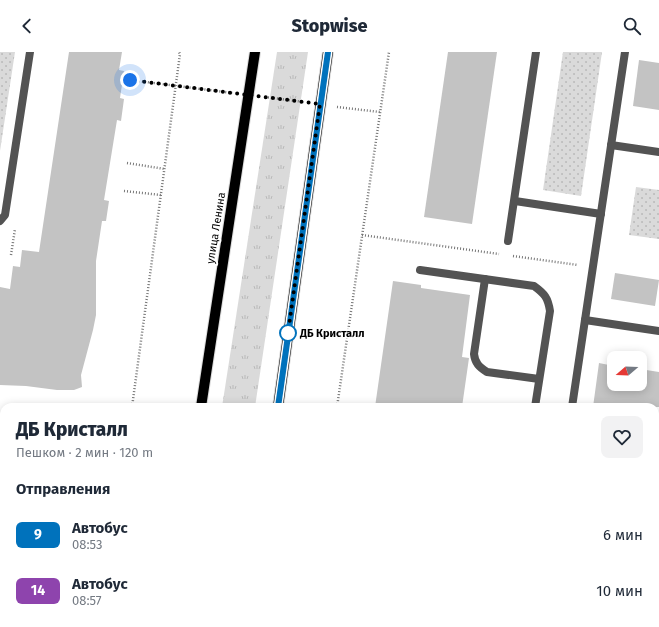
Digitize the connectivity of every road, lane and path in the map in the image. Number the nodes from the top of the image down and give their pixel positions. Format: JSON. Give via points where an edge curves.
{"nodes":[{"id":1,"x":30,"y":52,"type":"edge"},
{"id":2,"x":179,"y":52,"type":"edge"},
{"id":3,"x":255,"y":52,"type":"edge"},
{"id":4,"x":328,"y":52,"type":"edge"},
{"id":5,"x":389,"y":52,"type":"edge"},
{"id":6,"x":536,"y":52,"type":"edge"},
{"id":7,"x":625,"y":52,"type":"edge"},
{"id":8,"x":130,"y":80,"type":"dead end"},
{"id":9,"x":176,"y":86,"type":"junction"},
{"id":10,"x":249,"y":95,"type":"junction"},
{"id":11,"x":320,"y":104,"type":"junction"},
{"id":12,"x":380,"y":112,"type":"junction"},
{"id":13,"x":611,"y":145,"type":"junction"},
{"id":14,"x":659,"y":152,"type":"edge"},
{"id":15,"x":127,"y":164,"type":"dead end"},
{"id":16,"x":164,"y":169,"type":"junction"},
{"id":17,"x":124,"y":191,"type":"dead end"},
{"id":18,"x":161,"y":195,"type":"junction"},
{"id":19,"x":514,"y":201,"type":"junction"},
{"id":20,"x":601,"y":214,"type":"junction"},
{"id":21,"x":0,"y":221,"type":"edge"},
{"id":22,"x":362,"y":235,"type":"junction"},
{"id":23,"x":508,"y":241,"type":"dead end"},
{"id":24,"x":500,"y":254,"type":"dead end"},
{"id":25,"x":508,"y":256,"type":"dead end"},
{"id":26,"x":592,"y":268,"type":"junction"},
{"id":27,"x":420,"y":270,"type":"dead end"},
{"id":28,"x":485,"y":279,"type":"junction"},
{"id":29,"x":584,"y":320,"type":"junction"},
{"id":30,"x":659,"y":331,"type":"edge"},
{"id":31,"x":539,"y":379,"type":"junction"},
{"id":32,"x":133,"y":403,"type":"edge"},
{"id":33,"x":202,"y":403,"type":"edge"},
{"id":34,"x":279,"y":403,"type":"edge"},
{"id":35,"x":338,"y":403,"type":"edge"},
{"id":36,"x":536,"y":403,"type":"edge"},
{"id":37,"x":573,"y":403,"type":"edge"}],
"edges":[{"from":1,"to":21,"type":"street","via":[[5,215]]},
{"from":2,"to":9,"type":"path"},
{"from":3,"to":10,"type":"main road","name":"улица Ленина"},
{"from":4,"to":11,"type":"main road"},
{"from":5,"to":12,"type":"path"},
{"from":6,"to":19,"type":"street"},
{"from":7,"to":13,"type":"street"},
{"from":8,"to":9,"type":"path"},
{"from":9,"to":10,"type":"path"},
{"from":9,"to":16,"type":"path"},
{"from":10,"to":11,"type":"path"},
{"from":10,"to":33,"type":"main road","name":"улица Ленина"},
{"from":11,"to":12,"type":"path"},
{"from":11,"to":34,"type":"main road"},
{"from":12,"to":22,"type":"path"},
{"from":13,"to":14,"type":"street"},
{"from":13,"to":20,"type":"street"},
{"from":15,"to":16,"type":"path"},
{"from":16,"to":18,"type":"path"},
{"from":17,"to":18,"type":"path"},
{"from":18,"to":32,"type":"path"},
{"from":19,"to":20,"type":"street"},
{"from":19,"to":23,"type":"street"},
{"from":20,"to":26,"type":"street"},
{"from":22,"to":24,"type":"path"},
{"from":22,"to":35,"type":"path"},
{"from":25,"to":26,"type":"path"},
{"from":26,"to":29,"type":"street"},
{"from":27,"to":28,"type":"street"},
{"from":28,"to":31,"type":"street","via":[[534,286],[549,301],[550,311]]},
{"from":28,"to":31,"type":"street","via":[[475,362],[487,372]]},
{"from":29,"to":30,"type":"street"},
{"from":29,"to":37,"type":"street"},
{"from":31,"to":36,"type":"street"}]}
